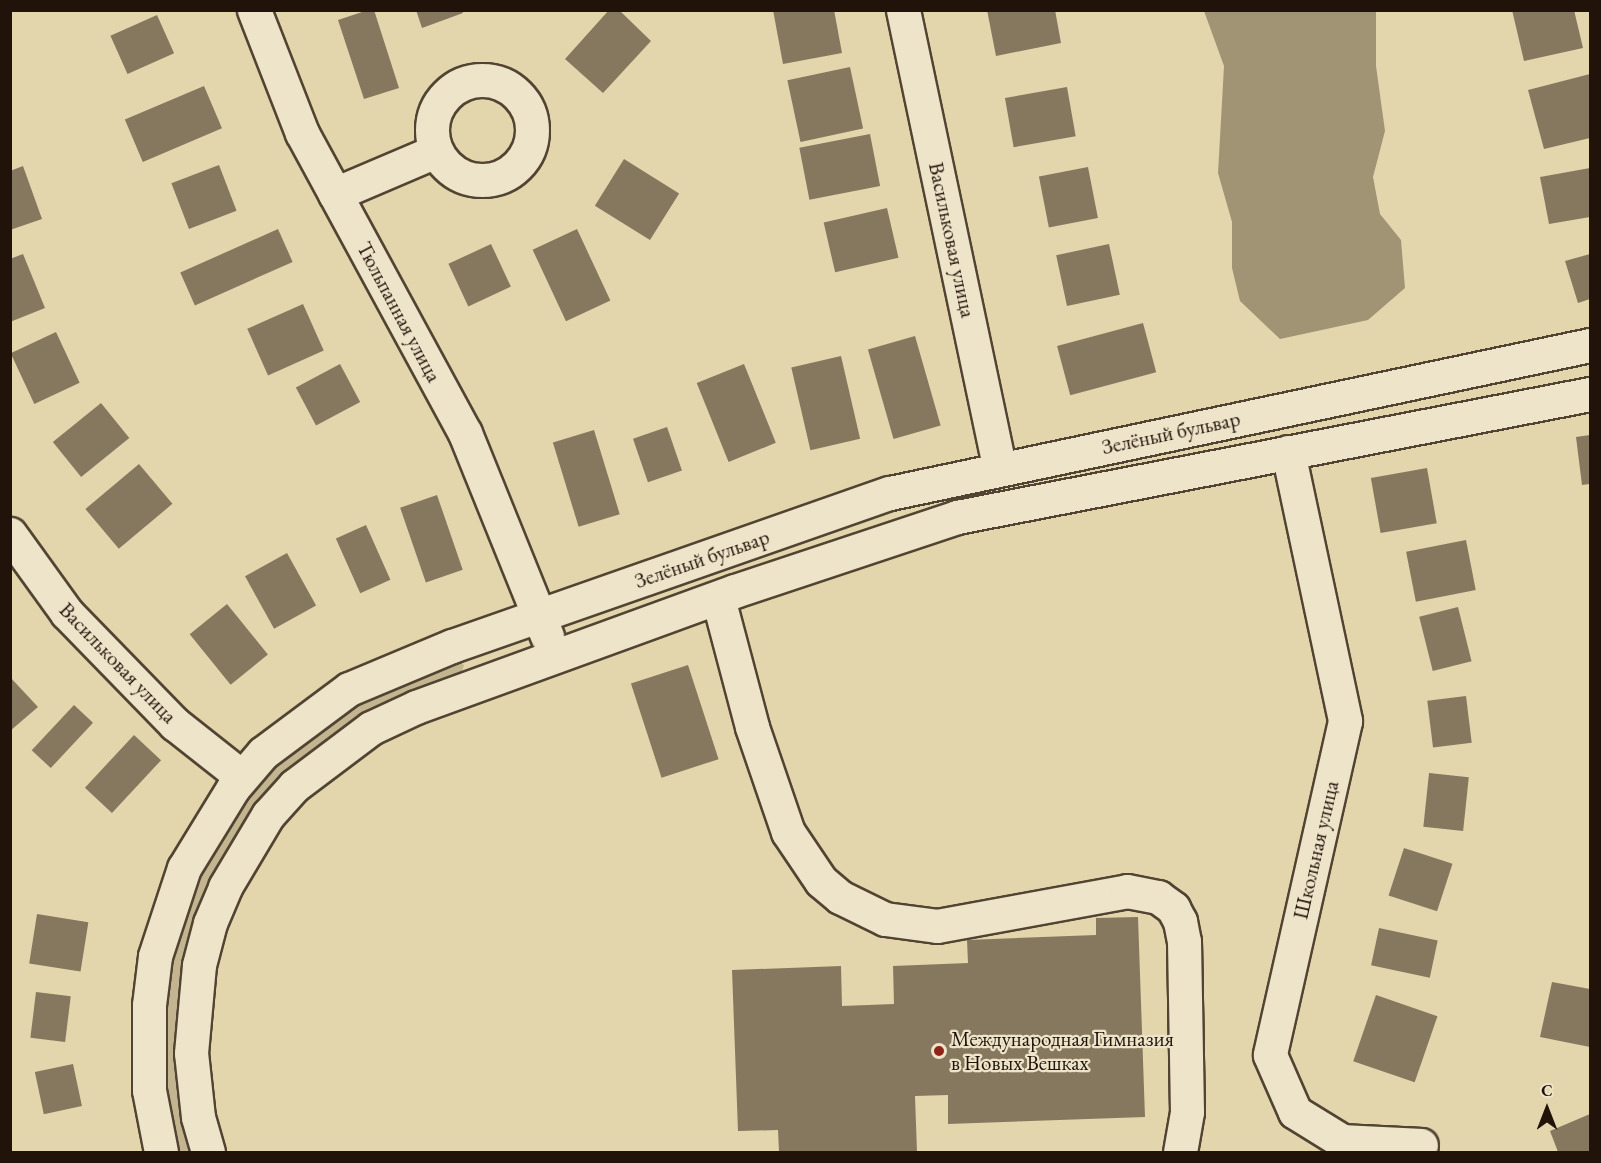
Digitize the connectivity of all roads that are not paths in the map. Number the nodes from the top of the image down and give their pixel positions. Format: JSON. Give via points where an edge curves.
{"nodes":[{"id":1,"x":254,"y":10,"type":"edge"},
{"id":2,"x":903,"y":10,"type":"edge"},
{"id":3,"x":436,"y":151,"type":"dead end"},
{"id":4,"x":335,"y":194,"type":"junction"},
{"id":5,"x":1590,"y":345,"type":"edge"},
{"id":6,"x":1590,"y":394,"type":"edge"},
{"id":7,"x":1288,"y":452,"type":"junction"},
{"id":8,"x":1000,"y":469,"type":"junction"},
{"id":9,"x":10,"y":534,"type":"edge"},
{"id":10,"x":718,"y":598,"type":"junction"},
{"id":11,"x":539,"y":615,"type":"junction"},
{"id":12,"x":555,"y":658,"type":"junction"},
{"id":13,"x":242,"y":777,"type":"junction"},
{"id":14,"x":1421,"y":1145,"type":"dead end"},
{"id":15,"x":161,"y":1152,"type":"edge"},
{"id":16,"x":208,"y":1152,"type":"edge"},
{"id":17,"x":1180,"y":1152,"type":"edge"}],
"edges":[{"from":1,"to":4,"type":"street","name":"Тюльпанная улица","via":[[302,133]]},
{"from":2,"to":8,"type":"street","name":"Васильковая улица"},
{"from":3,"to":4,"type":"street"},
{"from":4,"to":11,"type":"street","name":"Тюльпанная улица","via":[[465,434]]},
{"from":5,"to":8,"type":"street","name":"Зелёный бульвар"},
{"from":6,"to":7,"type":"street","name":"Зелёный бульвар"},
{"from":7,"to":10,"type":"street","name":"Зелёный бульвар","via":[[957,516]]},
{"from":7,"to":14,"type":"street","name":"Школьная улица","via":[[1345,721],[1270,1055],[1295,1112],[1342,1141]]},
{"from":8,"to":11,"type":"street","name":"Зелёный бульвар","via":[[890,493]]},
{"from":9,"to":13,"type":"street","name":"Васильковая улица","via":[[67,614],[175,724]]},
{"from":10,"to":12,"type":"street","name":"Зелёный бульвар"},
{"from":10,"to":17,"type":"street","via":[[752,727],[788,832],[821,881],[840,897],[885,919],[937,926],[1127,891],[1158,897],[1173,908],[1184,941],[1187,1112]]},
{"from":11,"to":12,"type":"street","name":"Тюльпанная улица"},
{"from":11,"to":13,"type":"street","name":"Зелёный бульвар","via":[[399,666],[349,689],[271,747]]},
{"from":12,"to":16,"type":"street","name":"Зелёный бульвар","via":[[416,707],[371,728],[294,786],[268,815],[225,886],[199,965],[191,1053],[198,1117]]},
{"from":13,"to":15,"type":"street","name":"Зелёный бульвар","via":[[207,826],[184,868],[155,956],[146,1054]]}]}
